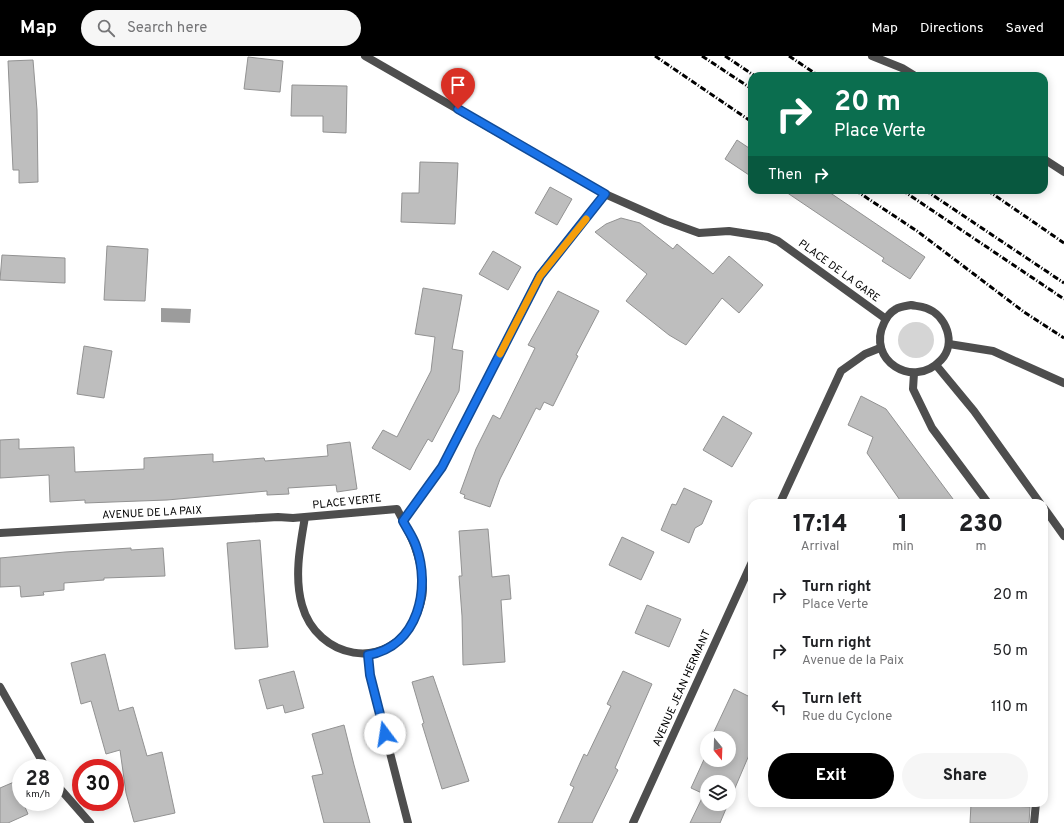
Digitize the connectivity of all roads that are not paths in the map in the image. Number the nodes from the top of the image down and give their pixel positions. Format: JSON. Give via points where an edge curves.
{"nodes":[{"id":1,"x":365,"y":56,"type":"edge"},
{"id":2,"x":872,"y":56,"type":"edge"},
{"id":3,"x":908,"y":72,"type":"edge"},
{"id":4,"x":1048,"y":162,"type":"edge"},
{"id":5,"x":1064,"y":172,"type":"edge"},
{"id":6,"x":605,"y":194,"type":"junction"},
{"id":7,"x":886,"y":319,"type":"junction"},
{"id":8,"x":949,"y":344,"type":"junction"},
{"id":9,"x":880,"y":348,"type":"junction"},
{"id":10,"x":936,"y":366,"type":"junction"},
{"id":11,"x":914,"y":373,"type":"junction"},
{"id":12,"x":1064,"y":383,"type":"edge"},
{"id":13,"x":782,"y":499,"type":"edge"},
{"id":14,"x":985,"y":499,"type":"edge"},
{"id":15,"x":1037,"y":499,"type":"edge"},
{"id":16,"x":1048,"y":514,"type":"edge"},
{"id":17,"x":305,"y":517,"type":"junction"},
{"id":18,"x":403,"y":521,"type":"junction"},
{"id":19,"x":0,"y":533,"type":"edge"},
{"id":20,"x":1064,"y":536,"type":"edge"},
{"id":21,"x":748,"y":571,"type":"edge"},
{"id":22,"x":368,"y":655,"type":"junction"},
{"id":23,"x":0,"y":687,"type":"edge"},
{"id":24,"x":41,"y":759,"type":"edge"},
{"id":25,"x":64,"y":793,"type":"edge"},
{"id":26,"x":1036,"y":807,"type":"edge"},
{"id":27,"x":90,"y":823,"type":"edge"},
{"id":28,"x":408,"y":823,"type":"edge"},
{"id":29,"x":633,"y":823,"type":"edge"},
{"id":30,"x":1034,"y":823,"type":"edge"}],
"edges":[{"from":1,"to":6,"type":"street","name":"PLACE DE LA GARE"},
{"from":2,"to":3,"type":"street"},
{"from":4,"to":5,"type":"street"},
{"from":6,"to":7,"type":"street","name":"PLACE DE LA GARE","via":[[698,234],[729,231],[778,242]]},
{"from":6,"to":18,"type":"street","via":[[540,276],[442,467]]},
{"from":7,"to":8,"type":"street","via":[[896,309],[911,305],[926,308],[940,317],[948,329]]},
{"from":7,"to":9,"type":"street","via":[[879,333]]},
{"from":8,"to":10,"type":"street","via":[[945,356]]},
{"from":8,"to":12,"type":"street","via":[[993,350]]},
{"from":9,"to":11,"type":"street","via":[[894,366]]},
{"from":9,"to":13,"type":"street","via":[[865,354],[841,371]]},
{"from":10,"to":11,"type":"street"},
{"from":10,"to":15,"type":"street","via":[[974,411]]},
{"from":11,"to":14,"type":"street","via":[[913,389],[932,428]]},
{"from":16,"to":20,"type":"street"},
{"from":17,"to":18,"type":"street","name":"PLACE VERTE","via":[[396,509]]},
{"from":17,"to":19,"type":"street","name":"AVENUE DE LA PAIX"},
{"from":17,"to":22,"type":"street","name":"PLACE VERTE","via":[[298,572],[299,594],[306,617],[326,642],[339,649]]},
{"from":18,"to":22,"type":"street","name":"PLACE VERTE","via":[[416,545],[421,570],[423,590],[419,609],[409,630],[392,645]]},
{"from":21,"to":29,"type":"street","name":"AVENUE JEAN HERMANT"},
{"from":22,"to":28,"type":"street","via":[[370,675]]},
{"from":23,"to":24,"type":"street"},
{"from":25,"to":27,"type":"street"},
{"from":26,"to":30,"type":"street"}]}
